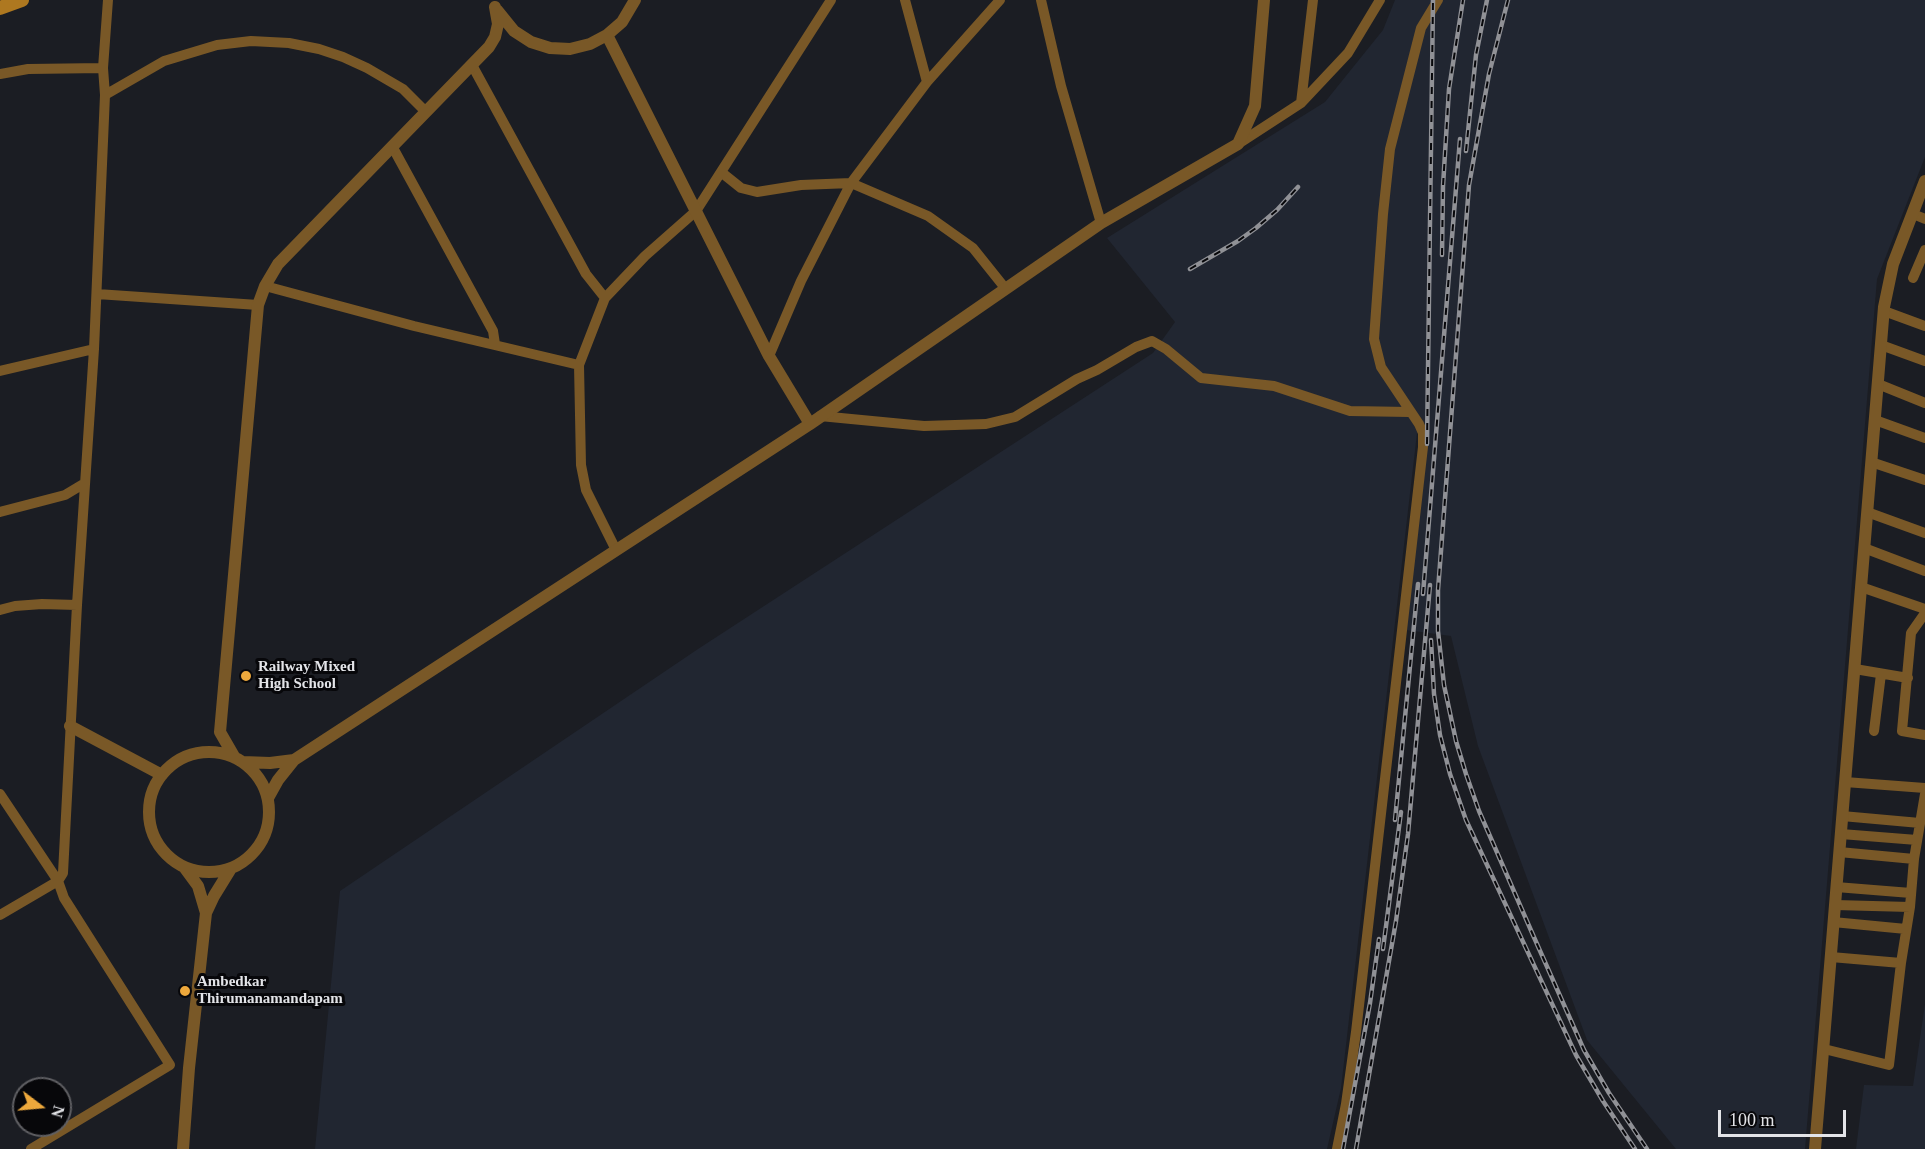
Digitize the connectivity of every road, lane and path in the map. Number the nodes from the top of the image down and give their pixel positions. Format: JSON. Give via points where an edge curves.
{"nodes":[{"id":1,"x":22,"y":0,"type":"edge"},
{"id":2,"x":108,"y":0,"type":"edge"},
{"id":3,"x":635,"y":0,"type":"edge"},
{"id":4,"x":831,"y":0,"type":"edge"},
{"id":5,"x":905,"y":0,"type":"edge"},
{"id":6,"x":1000,"y":0,"type":"edge"},
{"id":7,"x":1041,"y":0,"type":"edge"},
{"id":8,"x":1264,"y":0,"type":"edge"},
{"id":9,"x":1313,"y":0,"type":"edge"},
{"id":10,"x":1380,"y":0,"type":"edge"},
{"id":11,"x":1438,"y":0,"type":"edge"},
{"id":12,"x":494,"y":4,"type":"edge"},
{"id":13,"x":0,"y":8,"type":"edge"},
{"id":14,"x":608,"y":35,"type":"junction"},
{"id":15,"x":522,"y":37,"type":"junction"},
{"id":16,"x":489,"y":47,"type":"junction"},
{"id":17,"x":472,"y":64,"type":"junction"},
{"id":18,"x":103,"y":68,"type":"junction"},
{"id":19,"x":0,"y":74,"type":"edge"},
{"id":20,"x":927,"y":82,"type":"junction"},
{"id":21,"x":105,"y":95,"type":"junction"},
{"id":22,"x":1301,"y":103,"type":"junction"},
{"id":23,"x":426,"y":112,"type":"junction"},
{"id":24,"x":1238,"y":144,"type":"junction"},
{"id":25,"x":392,"y":146,"type":"junction"},
{"id":26,"x":721,"y":172,"type":"junction"},
{"id":27,"x":1925,"y":181,"type":"edge"},
{"id":28,"x":851,"y":183,"type":"junction"},
{"id":29,"x":696,"y":211,"type":"junction"},
{"id":30,"x":1913,"y":214,"type":"junction"},
{"id":31,"x":1925,"y":219,"type":"edge"},
{"id":32,"x":1101,"y":223,"type":"junction"},
{"id":33,"x":1925,"y":250,"type":"edge"},
{"id":34,"x":1913,"y":278,"type":"dead end"},
{"id":35,"x":265,"y":286,"type":"junction"},
{"id":36,"x":1005,"y":288,"type":"junction"},
{"id":37,"x":97,"y":294,"type":"junction"},
{"id":38,"x":605,"y":298,"type":"junction"},
{"id":39,"x":258,"y":304,"type":"junction"},
{"id":40,"x":1884,"y":311,"type":"junction"},
{"id":41,"x":1925,"y":326,"type":"edge"},
{"id":42,"x":495,"y":344,"type":"junction"},
{"id":43,"x":1881,"y":345,"type":"junction"},
{"id":44,"x":94,"y":349,"type":"junction"},
{"id":45,"x":769,"y":356,"type":"junction"},
{"id":46,"x":1925,"y":362,"type":"edge"},
{"id":47,"x":579,"y":365,"type":"junction"},
{"id":48,"x":0,"y":371,"type":"edge"},
{"id":49,"x":1878,"y":384,"type":"junction"},
{"id":50,"x":1925,"y":403,"type":"edge"},
{"id":51,"x":1409,"y":412,"type":"junction"},
{"id":52,"x":815,"y":420,"type":"junction"},
{"id":53,"x":1875,"y":420,"type":"junction"},
{"id":54,"x":1925,"y":438,"type":"edge"},
{"id":55,"x":1871,"y":462,"type":"junction"},
{"id":56,"x":1925,"y":480,"type":"edge"},
{"id":57,"x":85,"y":483,"type":"junction"},
{"id":58,"x":0,"y":512,"type":"edge"},
{"id":59,"x":1867,"y":512,"type":"junction"},
{"id":60,"x":1925,"y":533,"type":"edge"},
{"id":61,"x":1864,"y":548,"type":"junction"},
{"id":62,"x":616,"y":550,"type":"junction"},
{"id":63,"x":1925,"y":571,"type":"edge"},
{"id":64,"x":1861,"y":587,"type":"junction"},
{"id":65,"x":77,"y":605,"type":"junction"},
{"id":66,"x":0,"y":610,"type":"edge"},
{"id":67,"x":1925,"y":611,"type":"edge"},
{"id":68,"x":1922,"y":624,"type":"edge"},
{"id":69,"x":1855,"y":669,"type":"junction"},
{"id":70,"x":1881,"y":674,"type":"junction"},
{"id":71,"x":1908,"y":678,"type":"junction"},
{"id":72,"x":70,"y":726,"type":"junction"},
{"id":73,"x":220,"y":732,"type":"junction"},
{"id":74,"x":1874,"y":732,"type":"dead end"},
{"id":75,"x":1925,"y":735,"type":"edge"},
{"id":76,"x":200,"y":753,"type":"junction"},
{"id":77,"x":239,"y":760,"type":"junction"},
{"id":78,"x":294,"y":760,"type":"junction"},
{"id":79,"x":162,"y":775,"type":"junction"},
{"id":80,"x":1845,"y":782,"type":"junction"},
{"id":81,"x":1925,"y":788,"type":"edge"},
{"id":82,"x":0,"y":794,"type":"edge"},
{"id":83,"x":1925,"y":794,"type":"edge"},
{"id":84,"x":268,"y":798,"type":"junction"},
{"id":85,"x":1842,"y":816,"type":"junction"},
{"id":86,"x":1920,"y":824,"type":"junction"},
{"id":87,"x":1841,"y":834,"type":"junction"},
{"id":88,"x":1917,"y":840,"type":"junction"},
{"id":89,"x":1839,"y":852,"type":"junction"},
{"id":90,"x":1914,"y":859,"type":"junction"},
{"id":91,"x":184,"y":867,"type":"junction"},
{"id":92,"x":230,"y":870,"type":"junction"},
{"id":93,"x":58,"y":881,"type":"junction"},
{"id":94,"x":1836,"y":887,"type":"junction"},
{"id":95,"x":1911,"y":893,"type":"junction"},
{"id":96,"x":1835,"y":906,"type":"junction"},
{"id":97,"x":1910,"y":907,"type":"junction"},
{"id":98,"x":206,"y":913,"type":"junction"},
{"id":99,"x":0,"y":915,"type":"edge"},
{"id":100,"x":1833,"y":922,"type":"junction"},
{"id":101,"x":1906,"y":929,"type":"junction"},
{"id":102,"x":1831,"y":957,"type":"junction"},
{"id":103,"x":1901,"y":963,"type":"junction"},
{"id":104,"x":1824,"y":1049,"type":"junction"},
{"id":105,"x":170,"y":1065,"type":"junction"},
{"id":106,"x":189,"y":1068,"type":"junction"},
{"id":107,"x":31,"y":1149,"type":"edge"},
{"id":108,"x":183,"y":1149,"type":"edge"},
{"id":109,"x":1337,"y":1149,"type":"edge"},
{"id":110,"x":1815,"y":1149,"type":"edge"}],
"edges":[{"from":1,"to":13,"type":"main road"},
{"from":2,"to":18,"type":"street"},
{"from":3,"to":14,"type":"street"},
{"from":4,"to":26,"type":"street"},
{"from":5,"to":20,"type":"street"},
{"from":6,"to":20,"type":"street"},
{"from":7,"to":32,"type":"street","via":[[1061,86]]},
{"from":8,"to":24,"type":"street","via":[[1255,106]]},
{"from":9,"to":22,"type":"street"},
{"from":10,"to":22,"type":"street","via":[[1348,53]]},
{"from":11,"to":51,"type":"street","via":[[1421,28],[1390,149],[1374,339],[1381,367]]},
{"from":12,"to":15,"type":"street","via":[[507,24]]},
{"from":12,"to":16,"type":"street","via":[[498,24]]},
{"from":14,"to":15,"type":"street","via":[[590,44],[560,49]]},
{"from":14,"to":29,"type":"street"},
{"from":15,"to":16,"type":"street"},
{"from":16,"to":17,"type":"street"},
{"from":17,"to":23,"type":"street"},
{"from":17,"to":38,"type":"street","via":[[586,274]]},
{"from":18,"to":19,"type":"street","via":[[28,69]]},
{"from":18,"to":21,"type":"street"},
{"from":20,"to":28,"type":"street"},
{"from":21,"to":23,"type":"street","via":[[164,61],[186,53],[217,45],[289,43],[319,49],[367,68],[403,89]]},
{"from":21,"to":37,"type":"street"},
{"from":22,"to":24,"type":"street"},
{"from":23,"to":25,"type":"street"},
{"from":24,"to":32,"type":"street"},
{"from":25,"to":35,"type":"street","via":[[278,264]]},
{"from":25,"to":42,"type":"street","via":[[493,331]]},
{"from":26,"to":28,"type":"street","via":[[741,188],[757,192]]},
{"from":26,"to":29,"type":"street"},
{"from":27,"to":30,"type":"street"},
{"from":28,"to":36,"type":"street","via":[[928,216],[973,248]]},
{"from":28,"to":45,"type":"street","via":[[801,281]]},
{"from":29,"to":38,"type":"street"},
{"from":29,"to":45,"type":"street"},
{"from":30,"to":31,"type":"street"},
{"from":30,"to":40,"type":"street","via":[[1893,264]]},
{"from":32,"to":36,"type":"street"},
{"from":33,"to":34,"type":"street"},
{"from":35,"to":39,"type":"street"},
{"from":35,"to":42,"type":"street"},
{"from":36,"to":52,"type":"street"},
{"from":37,"to":39,"type":"street"},
{"from":37,"to":44,"type":"street"},
{"from":38,"to":47,"type":"street"},
{"from":39,"to":73,"type":"street"},
{"from":40,"to":41,"type":"street"},
{"from":40,"to":43,"type":"street"},
{"from":42,"to":47,"type":"street"},
{"from":43,"to":46,"type":"street"},
{"from":43,"to":49,"type":"street"},
{"from":44,"to":48,"type":"street"},
{"from":44,"to":57,"type":"street"},
{"from":45,"to":52,"type":"street"},
{"from":47,"to":62,"type":"street","via":[[581,465],[586,490]]},
{"from":49,"to":50,"type":"street"},
{"from":49,"to":53,"type":"street"},
{"from":51,"to":52,"type":"street","via":[[1350,411],[1274,386],[1202,378],[1152,341],[1077,379],[1015,417],[986,424],[924,426]]},
{"from":51,"to":109,"type":"street","via":[[1423,433],[1423,447],[1356,1032]]},
{"from":52,"to":62,"type":"street"},
{"from":53,"to":54,"type":"street"},
{"from":53,"to":55,"type":"street"},
{"from":55,"to":56,"type":"street"},
{"from":55,"to":59,"type":"street"},
{"from":57,"to":58,"type":"street","via":[[65,495]]},
{"from":57,"to":65,"type":"street"},
{"from":59,"to":60,"type":"street"},
{"from":59,"to":61,"type":"street"},
{"from":61,"to":63,"type":"street"},
{"from":61,"to":64,"type":"street"},
{"from":62,"to":78,"type":"street"},
{"from":64,"to":67,"type":"street"},
{"from":64,"to":69,"type":"street"},
{"from":65,"to":66,"type":"street","via":[[33,604]]},
{"from":65,"to":72,"type":"street"},
{"from":67,"to":68,"type":"street"},
{"from":68,"to":71,"type":"street","via":[[1911,633]]},
{"from":69,"to":70,"type":"street"},
{"from":69,"to":80,"type":"street"},
{"from":70,"to":71,"type":"street"},
{"from":70,"to":74,"type":"street"},
{"from":71,"to":75,"type":"street","via":[[1902,731]]},
{"from":72,"to":79,"type":"street"},
{"from":72,"to":93,"type":"street","via":[[63,873]]},
{"from":73,"to":76,"type":"street"},
{"from":73,"to":77,"type":"street"},
{"from":76,"to":77,"type":"street","via":[[218,753]]},
{"from":76,"to":79,"type":"street","via":[[175,763]]},
{"from":77,"to":78,"type":"street"},
{"from":77,"to":84,"type":"street","via":[[261,782]]},
{"from":78,"to":84,"type":"street"},
{"from":79,"to":91,"type":"street","via":[[151,800],[151,826],[163,850]]},
{"from":80,"to":81,"type":"street"},
{"from":80,"to":85,"type":"street"},
{"from":82,"to":93,"type":"street"},
{"from":83,"to":86,"type":"street"},
{"from":84,"to":92,"type":"street","via":[[269,816],[261,842],[250,856]]},
{"from":85,"to":86,"type":"street"},
{"from":85,"to":87,"type":"street"},
{"from":86,"to":88,"type":"street"},
{"from":87,"to":88,"type":"street"},
{"from":87,"to":89,"type":"street"},
{"from":88,"to":90,"type":"street"},
{"from":89,"to":90,"type":"street"},
{"from":89,"to":94,"type":"street"},
{"from":90,"to":95,"type":"street"},
{"from":91,"to":92,"type":"street","via":[[201,872]]},
{"from":91,"to":98,"type":"street","via":[[198,886]]},
{"from":92,"to":98,"type":"street"},
{"from":93,"to":99,"type":"street"},
{"from":93,"to":105,"type":"street","via":[[64,898]]},
{"from":94,"to":95,"type":"street"},
{"from":94,"to":96,"type":"street"},
{"from":95,"to":97,"type":"street"},
{"from":96,"to":97,"type":"street"},
{"from":96,"to":100,"type":"street"},
{"from":97,"to":101,"type":"street"},
{"from":98,"to":106,"type":"street"},
{"from":100,"to":101,"type":"street"},
{"from":100,"to":102,"type":"street"},
{"from":101,"to":103,"type":"street"},
{"from":102,"to":103,"type":"street"},
{"from":102,"to":104,"type":"street"},
{"from":103,"to":104,"type":"street","via":[[1889,1065]]},
{"from":104,"to":110,"type":"street"},
{"from":105,"to":106,"type":"street"},
{"from":105,"to":107,"type":"street"},
{"from":106,"to":108,"type":"street"}]}
